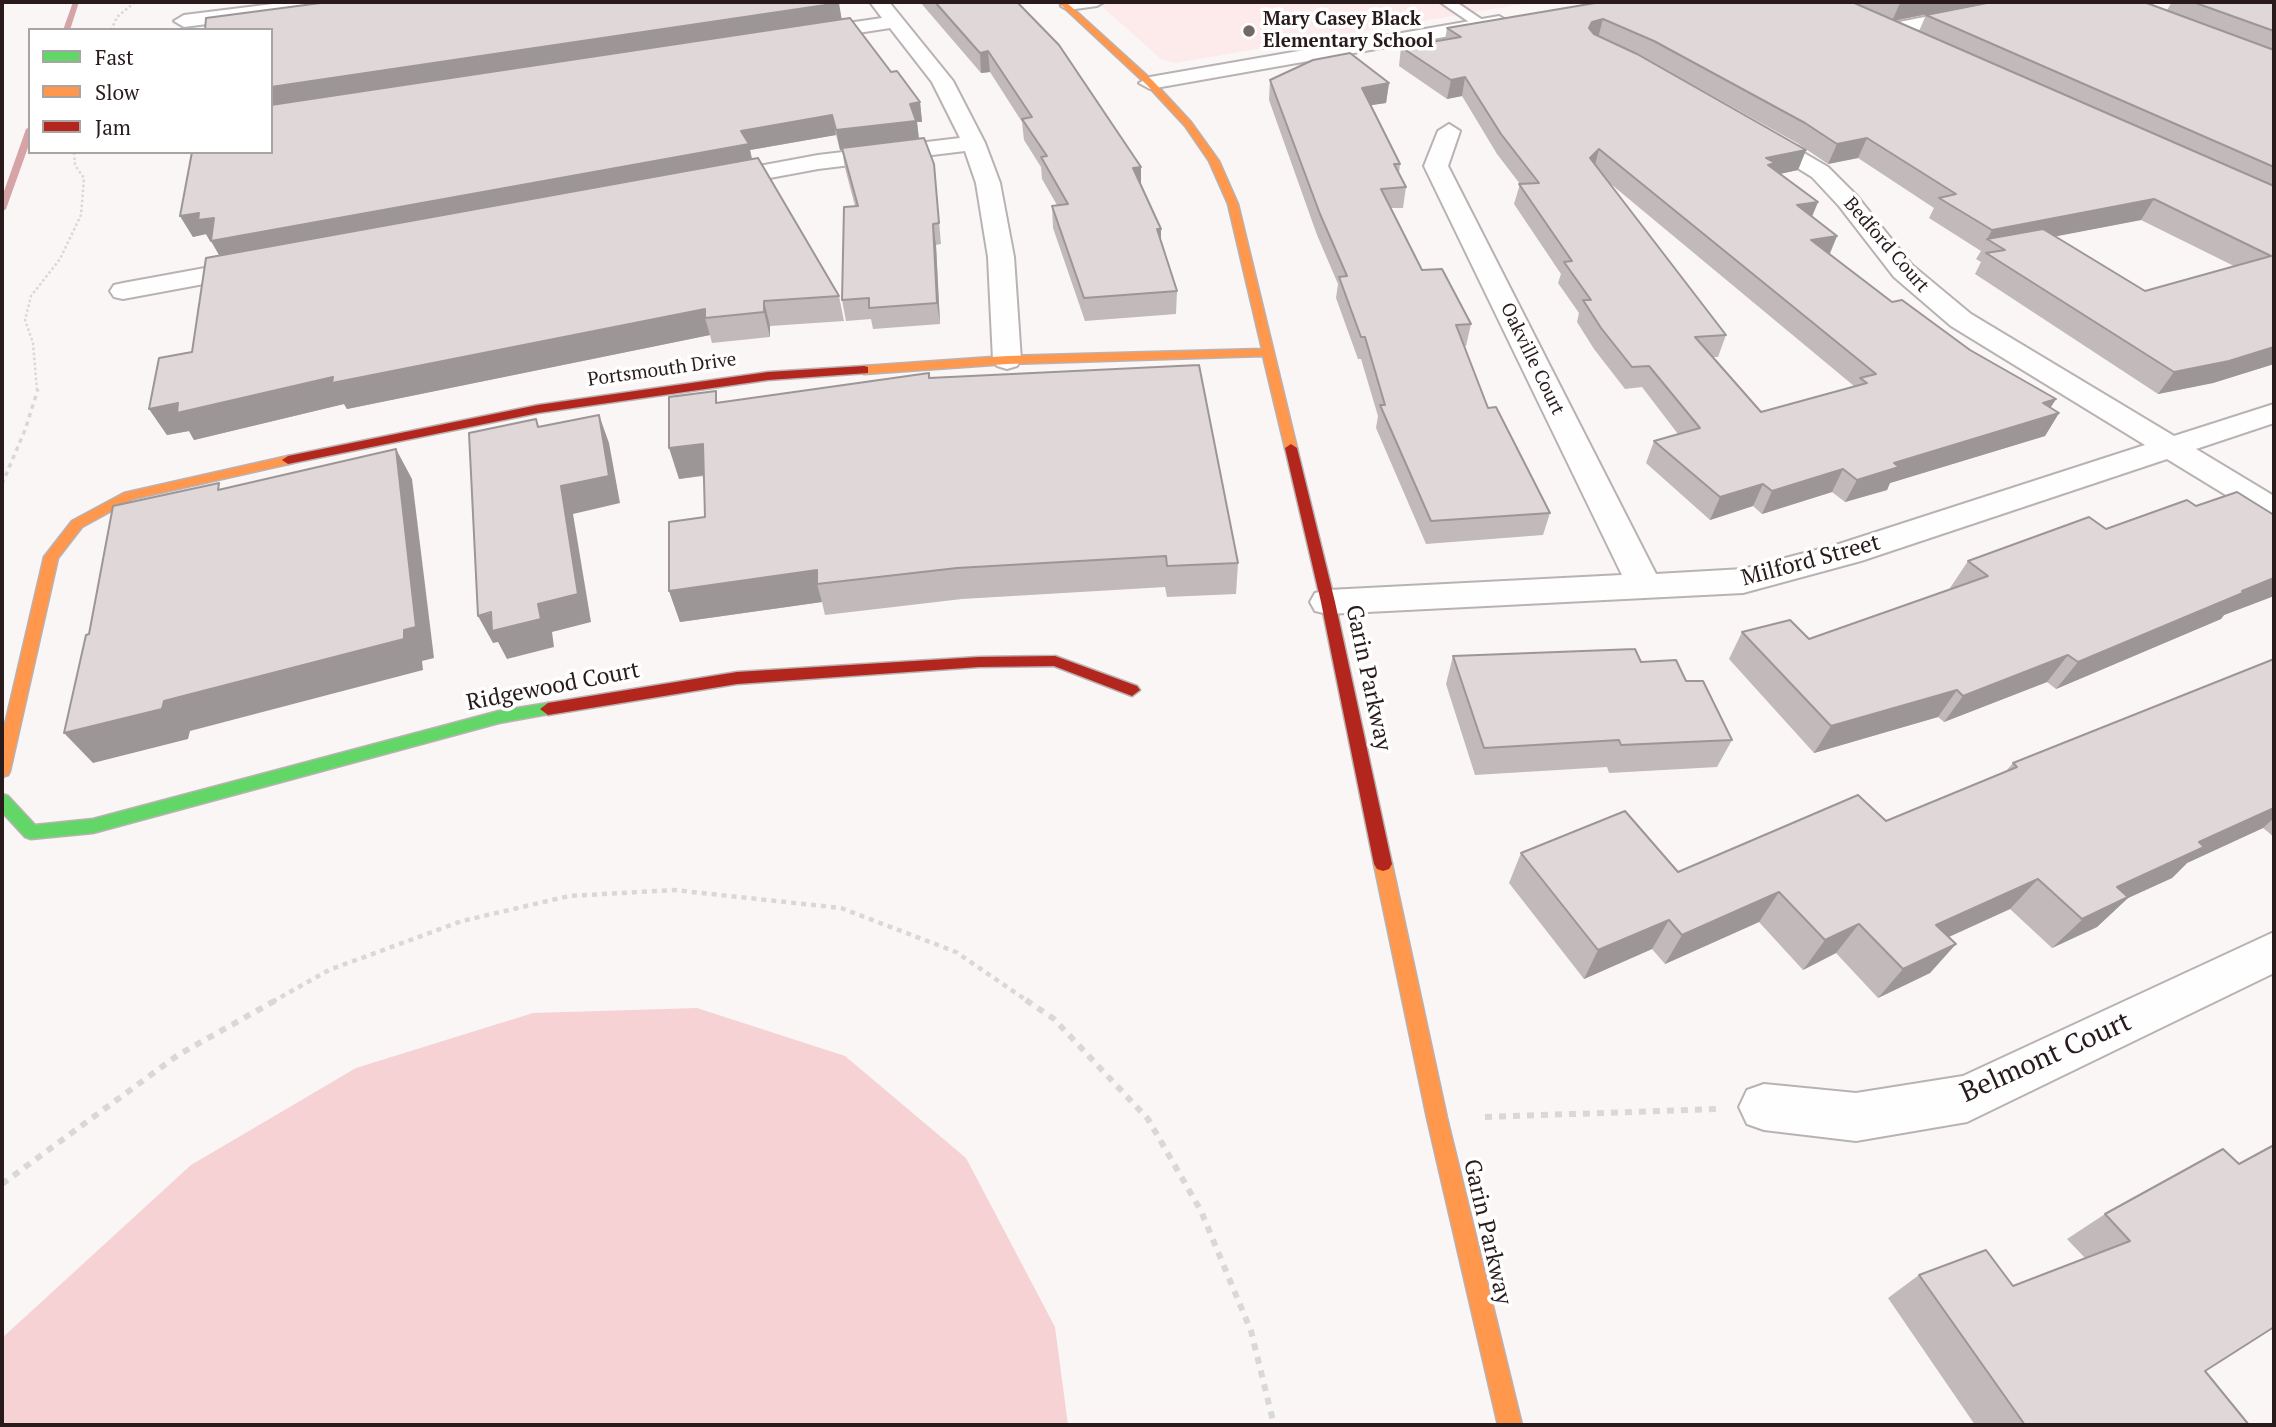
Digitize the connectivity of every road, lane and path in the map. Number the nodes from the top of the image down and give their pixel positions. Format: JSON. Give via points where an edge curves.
{"nodes":[{"id":1,"x":135,"y":2,"type":"edge"},
{"id":2,"x":331,"y":2,"type":"edge"},
{"id":3,"x":879,"y":2,"type":"edge"},
{"id":4,"x":1097,"y":2,"type":"edge"},
{"id":5,"x":1447,"y":2,"type":"edge"},
{"id":6,"x":2028,"y":2,"type":"edge"},
{"id":7,"x":1065,"y":4,"type":"edge"},
{"id":8,"x":1520,"y":18,"type":"edge"},
{"id":9,"x":1865,"y":19,"type":"edge"},
{"id":10,"x":184,"y":21,"type":"dead end"},
{"id":11,"x":894,"y":22,"type":"junction"},
{"id":12,"x":1483,"y":25,"type":"junction"},
{"id":13,"x":112,"y":28,"type":"edge"},
{"id":14,"x":1889,"y":30,"type":"junction"},
{"id":15,"x":786,"y":38,"type":"edge"},
{"id":16,"x":1926,"y":47,"type":"edge"},
{"id":17,"x":1150,"y":83,"type":"junction"},
{"id":18,"x":1731,"y":118,"type":"edge"},
{"id":19,"x":1449,"y":131,"type":"dead end"},
{"id":20,"x":974,"y":143,"type":"junction"},
{"id":21,"x":74,"y":154,"type":"edge"},
{"id":22,"x":696,"y":185,"type":"edge"},
{"id":23,"x":273,"y":264,"type":"edge"},
{"id":24,"x":123,"y":291,"type":"dead end"},
{"id":25,"x":1269,"y":352,"type":"junction"},
{"id":26,"x":1007,"y":360,"type":"junction"},
{"id":27,"x":2274,"y":413,"type":"edge"},
{"id":28,"x":2173,"y":448,"type":"junction"},
{"id":29,"x":2,"y":484,"type":"edge"},
{"id":30,"x":2274,"y":510,"type":"edge"},
{"id":31,"x":1645,"y":586,"type":"junction"},
{"id":32,"x":1328,"y":602,"type":"junction"},
{"id":33,"x":1132,"y":690,"type":"dead end"},
{"id":34,"x":2,"y":771,"type":"edge"},
{"id":35,"x":2,"y":800,"type":"edge"},
{"id":36,"x":2274,"y":951,"type":"edge"},
{"id":37,"x":1764,"y":1107,"type":"joint"},
{"id":38,"x":1437,"y":1118,"type":"junction"},
{"id":39,"x":2,"y":1184,"type":"edge"},
{"id":40,"x":1274,"y":1425,"type":"edge"},
{"id":41,"x":1510,"y":1425,"type":"edge"}],
"edges":[{"from":1,"to":13,"type":"path","via":[[117,17]]},
{"from":2,"to":10,"type":"street"},
{"from":3,"to":11,"type":"street"},
{"from":4,"to":7,"type":"lane"},
{"from":5,"to":12,"type":"lane"},
{"from":6,"to":14,"type":"street"},
{"from":7,"to":17,"type":"street","name":"Garin Parkway"},
{"from":8,"to":12,"type":"street"},
{"from":9,"to":14,"type":"street"},
{"from":11,"to":15,"type":"street"},
{"from":11,"to":20,"type":"street","via":[[942,81]]},
{"from":12,"to":17,"type":"street"},
{"from":14,"to":16,"type":"street"},
{"from":17,"to":25,"type":"street","name":"Garin Parkway","via":[[1214,161],[1233,204]]},
{"from":18,"to":28,"type":"street","name":"Bedford Court","via":[[1820,172],[1903,271],[1961,320]]},
{"from":19,"to":31,"type":"street","name":"Oakville Court","via":[[1436,166]]},
{"from":20,"to":22,"type":"street","via":[[818,162]]},
{"from":20,"to":26,"type":"street","via":[[988,183],[1001,257]]},
{"from":21,"to":29,"type":"path","via":[[84,178],[81,215],[60,259],[31,296],[26,320],[38,387]]},
{"from":23,"to":24,"type":"street"},
{"from":25,"to":26,"type":"street","name":"Portsmouth Drive"},
{"from":25,"to":32,"type":"street","name":"Garin Parkway"},
{"from":26,"to":34,"type":"street","name":"Portsmouth Drive","via":[[768,376],[538,409],[129,496],[77,524],[51,557]]},
{"from":27,"to":28,"type":"street","name":"Milford Street"},
{"from":28,"to":30,"type":"street","name":"Bedford Court"},
{"from":28,"to":31,"type":"street","name":"Milford Street","via":[[1849,553],[1743,581]]},
{"from":31,"to":32,"type":"street","name":"Milford Street"},
{"from":32,"to":38,"type":"street","name":"Garin Parkway"},
{"from":33,"to":35,"type":"street","name":"Ridgewood Court","via":[[1055,661],[737,678],[499,717],[93,826],[30,832]]},
{"from":36,"to":37,"type":"street","name":"Belmont Court","via":[[1967,1099],[1856,1117]]},
{"from":37,"to":38,"type":"path"},
{"from":38,"to":41,"type":"street","name":"Garin Parkway"},
{"from":39,"to":40,"type":"path","via":[[178,1055],[329,970],[462,921],[569,896],[674,890],[841,908],[956,952],[1043,1011],[1148,1119],[1206,1223],[1251,1331]]}]}
